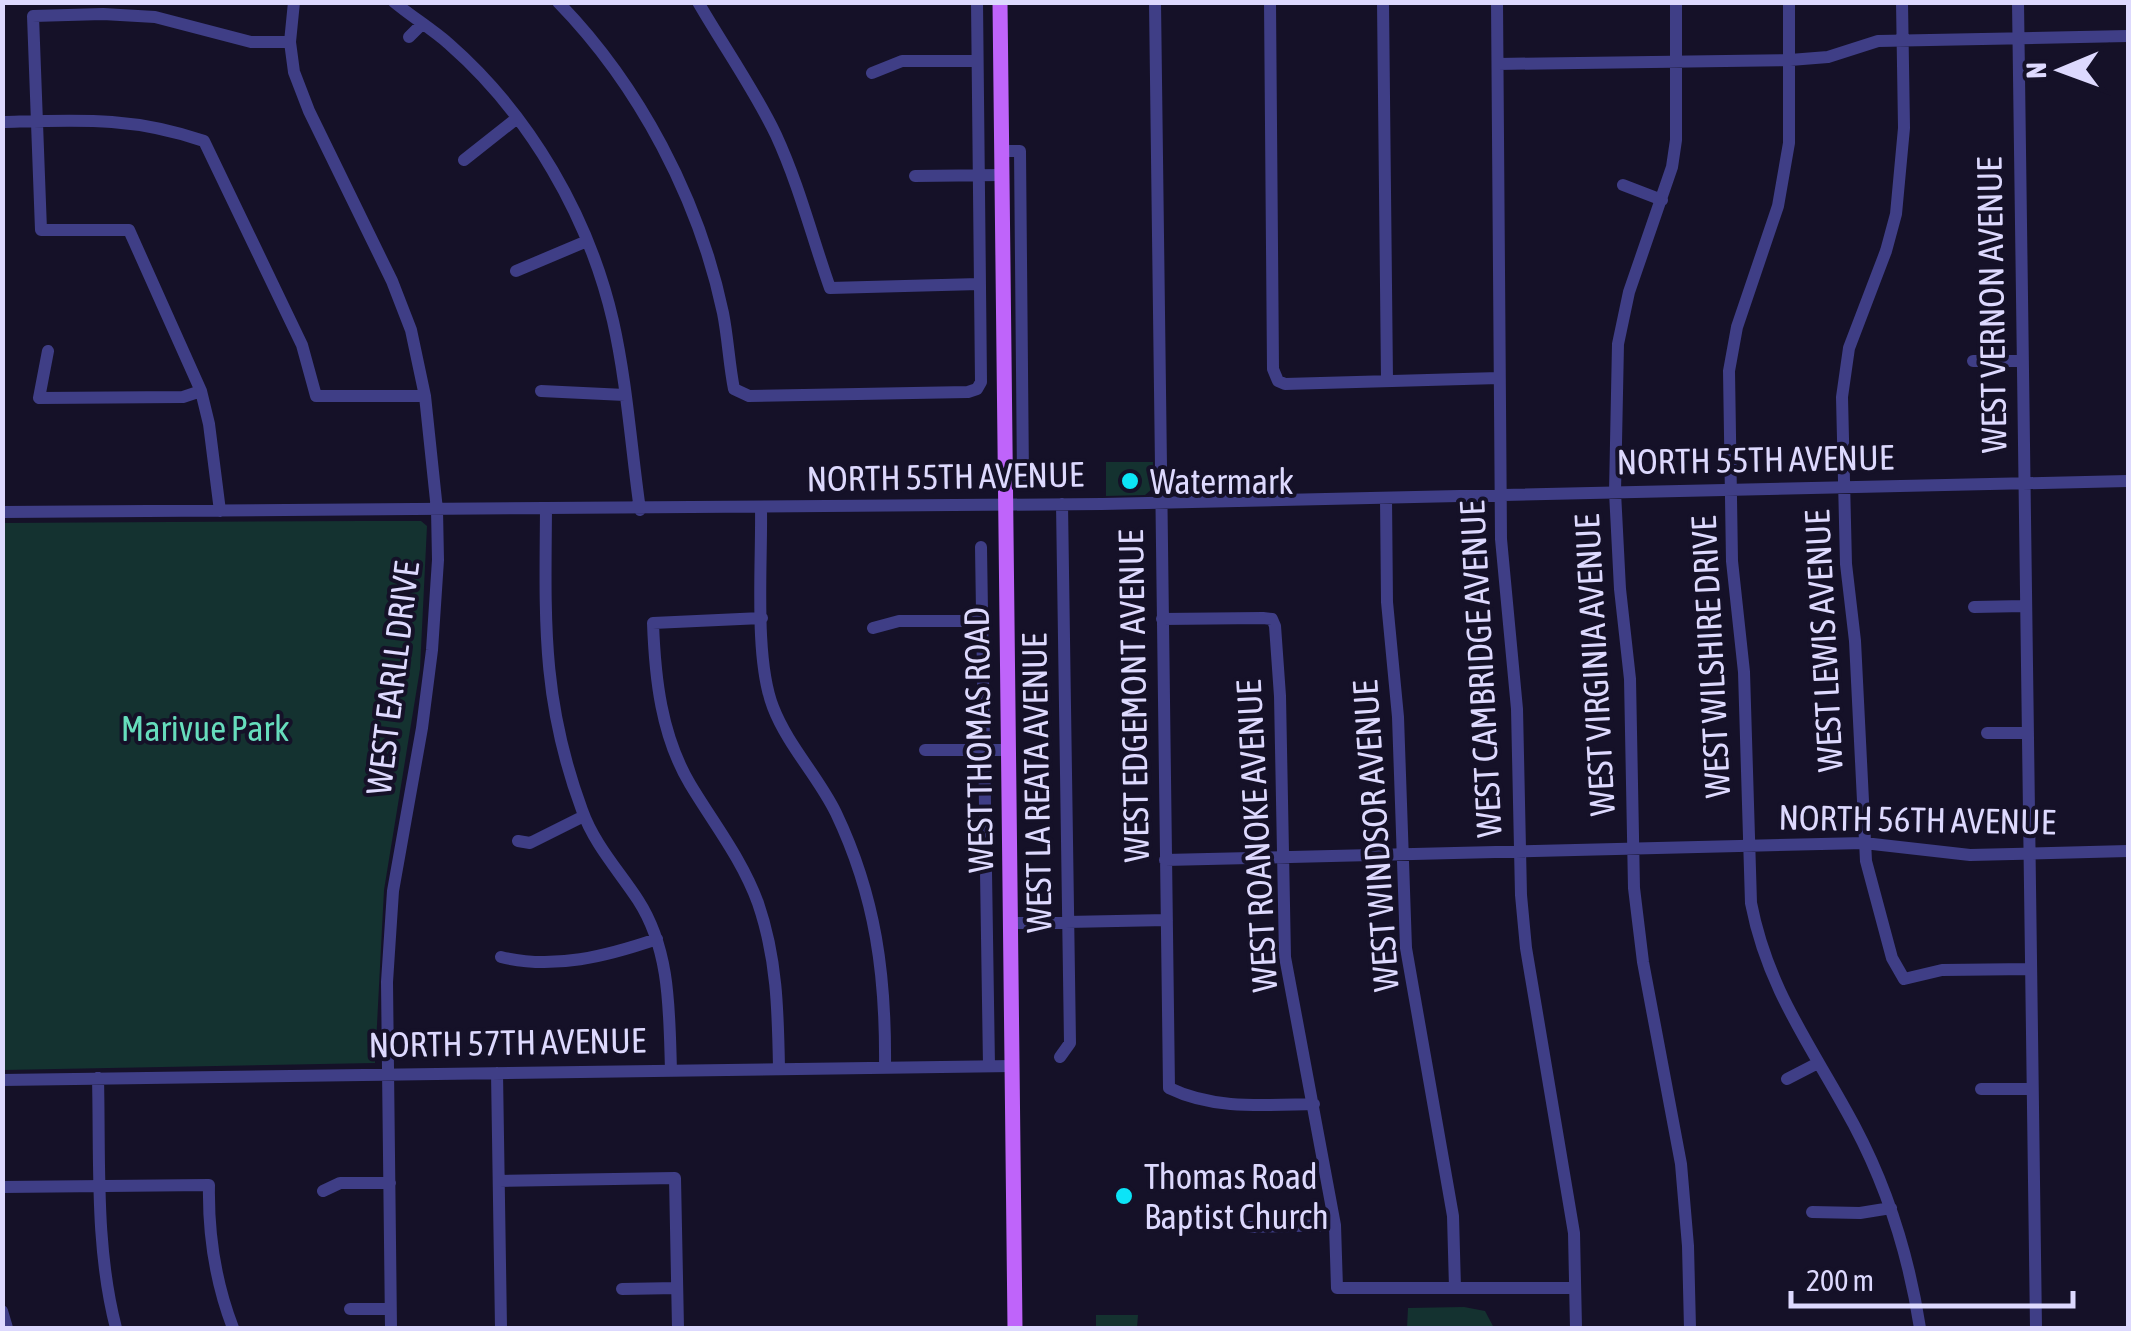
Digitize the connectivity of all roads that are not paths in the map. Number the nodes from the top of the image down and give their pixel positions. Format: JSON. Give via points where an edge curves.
{"nodes":[{"id":1,"x":294,"y":2,"type":"edge"},
{"id":2,"x":394,"y":2,"type":"edge"},
{"id":3,"x":558,"y":2,"type":"edge"},
{"id":4,"x":698,"y":2,"type":"edge"},
{"id":5,"x":977,"y":2,"type":"edge"},
{"id":6,"x":1000,"y":2,"type":"edge"},
{"id":7,"x":1156,"y":2,"type":"edge"},
{"id":8,"x":1270,"y":2,"type":"edge"},
{"id":9,"x":1383,"y":2,"type":"edge"},
{"id":10,"x":1497,"y":2,"type":"edge"},
{"id":11,"x":1676,"y":2,"type":"edge"},
{"id":12,"x":1790,"y":2,"type":"edge"},
{"id":13,"x":1902,"y":2,"type":"edge"},
{"id":14,"x":2018,"y":2,"type":"edge"},
{"id":15,"x":422,"y":24,"type":"junction"},
{"id":16,"x":2128,"y":36,"type":"edge"},
{"id":17,"x":409,"y":37,"type":"dead end"},
{"id":18,"x":2018,"y":38,"type":"junction"},
{"id":19,"x":1902,"y":41,"type":"junction"},
{"id":20,"x":290,"y":42,"type":"junction"},
{"id":21,"x":1790,"y":60,"type":"junction"},
{"id":22,"x":977,"y":61,"type":"junction"},
{"id":23,"x":1676,"y":61,"type":"junction"},
{"id":24,"x":1498,"y":64,"type":"junction"},
{"id":25,"x":872,"y":73,"type":"dead end"},
{"id":26,"x":516,"y":119,"type":"junction"},
{"id":27,"x":36,"y":121,"type":"junction"},
{"id":28,"x":2,"y":122,"type":"edge"},
{"id":29,"x":1002,"y":151,"type":"junction"},
{"id":30,"x":464,"y":160,"type":"dead end"},
{"id":31,"x":916,"y":176,"type":"dead end"},
{"id":32,"x":978,"y":176,"type":"junction"},
{"id":33,"x":1002,"y":176,"type":"junction"},
{"id":34,"x":1623,"y":185,"type":"dead end"},
{"id":35,"x":1662,"y":200,"type":"junction"},
{"id":36,"x":587,"y":241,"type":"junction"},
{"id":37,"x":516,"y":271,"type":"dead end"},
{"id":38,"x":978,"y":284,"type":"junction"},
{"id":39,"x":48,"y":351,"type":"dead end"},
{"id":40,"x":2020,"y":360,"type":"junction"},
{"id":41,"x":1974,"y":361,"type":"dead end"},
{"id":42,"x":1499,"y":378,"type":"junction"},
{"id":43,"x":1387,"y":380,"type":"junction"},
{"id":44,"x":541,"y":390,"type":"dead end"},
{"id":45,"x":201,"y":392,"type":"junction"},
{"id":46,"x":625,"y":395,"type":"junction"},
{"id":47,"x":424,"y":396,"type":"junction"},
{"id":48,"x":1022,"y":424,"type":"junction"},
{"id":49,"x":1004,"y":425,"type":"junction"},
{"id":50,"x":1023,"y":478,"type":"dead end"},
{"id":51,"x":2128,"y":482,"type":"edge"},
{"id":52,"x":2023,"y":483,"type":"junction"},
{"id":53,"x":1844,"y":487,"type":"junction"},
{"id":54,"x":1732,"y":490,"type":"junction"},
{"id":55,"x":1616,"y":492,"type":"junction"},
{"id":56,"x":1500,"y":496,"type":"junction"},
{"id":57,"x":1386,"y":498,"type":"junction"},
{"id":58,"x":1160,"y":503,"type":"junction"},
{"id":59,"x":1062,"y":504,"type":"junction"},
{"id":60,"x":1004,"y":505,"type":"junction"},
{"id":61,"x":761,"y":508,"type":"junction"},
{"id":62,"x":436,"y":510,"type":"junction"},
{"id":63,"x":546,"y":510,"type":"junction"},
{"id":64,"x":640,"y":510,"type":"junction"},
{"id":65,"x":2,"y":512,"type":"edge"},
{"id":66,"x":220,"y":512,"type":"junction"},
{"id":67,"x":981,"y":547,"type":"dead end"},
{"id":68,"x":2024,"y":606,"type":"junction"},
{"id":69,"x":1974,"y":607,"type":"dead end"},
{"id":70,"x":762,"y":618,"type":"junction"},
{"id":71,"x":1162,"y":619,"type":"junction"},
{"id":72,"x":982,"y":621,"type":"junction"},
{"id":73,"x":873,"y":628,"type":"dead end"},
{"id":74,"x":1987,"y":733,"type":"dead end"},
{"id":75,"x":2028,"y":734,"type":"junction"},
{"id":76,"x":925,"y":750,"type":"dead end"},
{"id":77,"x":984,"y":750,"type":"junction"},
{"id":78,"x":1007,"y":750,"type":"junction"},
{"id":79,"x":584,"y":816,"type":"junction"},
{"id":80,"x":518,"y":841,"type":"dead end"},
{"id":81,"x":1864,"y":842,"type":"junction"},
{"id":82,"x":1749,"y":846,"type":"junction"},
{"id":83,"x":1632,"y":848,"type":"junction"},
{"id":84,"x":1519,"y":851,"type":"junction"},
{"id":85,"x":2128,"y":851,"type":"edge"},
{"id":86,"x":1402,"y":854,"type":"junction"},
{"id":87,"x":2028,"y":854,"type":"junction"},
{"id":88,"x":1282,"y":856,"type":"junction"},
{"id":89,"x":1165,"y":860,"type":"junction"},
{"id":90,"x":1167,"y":920,"type":"junction"},
{"id":91,"x":1068,"y":922,"type":"junction"},
{"id":92,"x":1010,"y":923,"type":"junction"},
{"id":93,"x":656,"y":940,"type":"junction"},
{"id":94,"x":502,"y":957,"type":"dead end"},
{"id":95,"x":2031,"y":968,"type":"junction"},
{"id":96,"x":1060,"y":1058,"type":"dead end"},
{"id":97,"x":1818,"y":1062,"type":"junction"},
{"id":98,"x":990,"y":1066,"type":"junction"},
{"id":99,"x":1012,"y":1066,"type":"junction"},
{"id":100,"x":885,"y":1067,"type":"junction"},
{"id":101,"x":779,"y":1068,"type":"junction"},
{"id":102,"x":671,"y":1070,"type":"junction"},
{"id":103,"x":497,"y":1072,"type":"junction"},
{"id":104,"x":388,"y":1074,"type":"junction"},
{"id":105,"x":98,"y":1078,"type":"junction"},
{"id":106,"x":1787,"y":1079,"type":"dead end"},
{"id":107,"x":2,"y":1080,"type":"edge"},
{"id":108,"x":2032,"y":1089,"type":"junction"},
{"id":109,"x":1982,"y":1090,"type":"dead end"},
{"id":110,"x":1314,"y":1104,"type":"junction"},
{"id":111,"x":499,"y":1181,"type":"junction"},
{"id":112,"x":390,"y":1182,"type":"junction"},
{"id":113,"x":100,"y":1186,"type":"junction"},
{"id":114,"x":2,"y":1187,"type":"edge"},
{"id":115,"x":323,"y":1191,"type":"dead end"},
{"id":116,"x":1891,"y":1208,"type":"junction"},
{"id":117,"x":1812,"y":1212,"type":"dead end"},
{"id":118,"x":1335,"y":1225,"type":"junction"},
{"id":119,"x":1250,"y":1226,"type":"dead end"},
{"id":120,"x":677,"y":1288,"type":"junction"},
{"id":121,"x":1455,"y":1288,"type":"junction"},
{"id":122,"x":1575,"y":1288,"type":"junction"},
{"id":123,"x":622,"y":1290,"type":"dead end"},
{"id":124,"x":350,"y":1309,"type":"dead end"},
{"id":125,"x":390,"y":1309,"type":"junction"},
{"id":126,"x":2,"y":1311,"type":"edge"},
{"id":127,"x":7,"y":1328,"type":"edge"},
{"id":128,"x":116,"y":1328,"type":"edge"},
{"id":129,"x":233,"y":1328,"type":"edge"},
{"id":130,"x":391,"y":1328,"type":"edge"},
{"id":131,"x":501,"y":1328,"type":"edge"},
{"id":132,"x":678,"y":1328,"type":"edge"},
{"id":133,"x":1015,"y":1328,"type":"edge"},
{"id":134,"x":1576,"y":1328,"type":"edge"},
{"id":135,"x":1690,"y":1328,"type":"edge"},
{"id":136,"x":1920,"y":1328,"type":"edge"},
{"id":137,"x":2036,"y":1328,"type":"edge"}],
"edges":[{"from":1,"to":20,"type":"street","name":"WEST EARLL DRIVE"},
{"from":2,"to":15,"type":"street"},
{"from":3,"to":38,"type":"street","via":[[612,65],[678,180],[723,312],[734,389],[749,396],[976,389]]},
{"from":4,"to":38,"type":"street","via":[[776,136],[830,288]]},
{"from":5,"to":22,"type":"street"},
{"from":6,"to":29,"type":"main road","name":"WEST THOMAS ROAD"},
{"from":7,"to":58,"type":"street","name":"WEST EDGEMONT AVENUE"},
{"from":8,"to":43,"type":"street","via":[[1273,369],[1285,384]]},
{"from":9,"to":43,"type":"street"},
{"from":10,"to":24,"type":"street","name":"WEST CAMBRIDGE AVENUE"},
{"from":11,"to":23,"type":"street","name":"WEST VIRGINIA AVENUE"},
{"from":12,"to":21,"type":"street","name":"WEST WILSHIRE DRIVE"},
{"from":13,"to":19,"type":"street","name":"WEST LEWIS AVENUE"},
{"from":14,"to":18,"type":"street","name":"WEST VERNON AVENUE"},
{"from":15,"to":17,"type":"street"},
{"from":15,"to":26,"type":"street","via":[[472,66]]},
{"from":16,"to":18,"type":"street"},
{"from":18,"to":19,"type":"street"},
{"from":18,"to":40,"type":"street","name":"WEST VERNON AVENUE"},
{"from":19,"to":21,"type":"street"},
{"from":19,"to":53,"type":"street","name":"WEST LEWIS AVENUE","via":[[1904,128],[1896,214],[1844,374]]},
{"from":20,"to":27,"type":"street","via":[[250,42],[155,17],[33,16]]},
{"from":20,"to":47,"type":"street","name":"WEST EARLL DRIVE","via":[[310,112],[411,330]]},
{"from":21,"to":23,"type":"street"},
{"from":21,"to":54,"type":"street","name":"WEST WILSHIRE DRIVE","via":[[1789,143],[1778,206],[1737,327],[1730,371]]},
{"from":22,"to":25,"type":"street","via":[[902,61]]},
{"from":22,"to":32,"type":"street"},
{"from":23,"to":24,"type":"street"},
{"from":23,"to":35,"type":"street","name":"WEST VIRGINIA AVENUE","via":[[1676,140]]},
{"from":24,"to":42,"type":"street","name":"WEST CAMBRIDGE AVENUE"},
{"from":26,"to":30,"type":"street"},
{"from":26,"to":36,"type":"street","via":[[546,158]]},
{"from":27,"to":28,"type":"street"},
{"from":27,"to":45,"type":"street","via":[[40,230],[129,230]]},
{"from":27,"to":47,"type":"street","via":[[101,119],[204,142],[302,345],[316,396]]},
{"from":29,"to":33,"type":"main road","name":"WEST THOMAS ROAD"},
{"from":29,"to":48,"type":"street","name":"WEST THOMAS ROAD","via":[[1020,152]]},
{"from":31,"to":32,"type":"street"},
{"from":32,"to":33,"type":"street"},
{"from":32,"to":38,"type":"street"},
{"from":33,"to":49,"type":"main road","name":"WEST THOMAS ROAD"},
{"from":34,"to":35,"type":"street"},
{"from":35,"to":55,"type":"street","name":"WEST VIRGINIA AVENUE","via":[[1618,344]]},
{"from":36,"to":37,"type":"street"},
{"from":36,"to":46,"type":"street","via":[[614,322]]},
{"from":39,"to":45,"type":"street","via":[[39,398]]},
{"from":40,"to":41,"type":"street"},
{"from":40,"to":52,"type":"street","name":"WEST VERNON AVENUE"},
{"from":42,"to":43,"type":"street"},
{"from":42,"to":56,"type":"street","name":"WEST CAMBRIDGE AVENUE"},
{"from":44,"to":46,"type":"street"},
{"from":45,"to":66,"type":"street"},
{"from":46,"to":64,"type":"street"},
{"from":47,"to":62,"type":"street","name":"WEST EARLL DRIVE"},
{"from":48,"to":49,"type":"street"},
{"from":48,"to":50,"type":"street","name":"WEST THOMAS ROAD"},
{"from":49,"to":60,"type":"main road","name":"WEST THOMAS ROAD"},
{"from":51,"to":52,"type":"street","name":"NORTH 55TH AVENUE"},
{"from":52,"to":53,"type":"street","name":"NORTH 55TH AVENUE"},
{"from":52,"to":68,"type":"street","name":"WEST VERNON AVENUE"},
{"from":53,"to":54,"type":"street","name":"NORTH 55TH AVENUE"},
{"from":53,"to":81,"type":"street","name":"WEST LEWIS AVENUE"},
{"from":54,"to":55,"type":"street","name":"NORTH 55TH AVENUE"},
{"from":54,"to":82,"type":"street","name":"WEST WILSHIRE DRIVE"},
{"from":55,"to":56,"type":"street","name":"NORTH 55TH AVENUE"},
{"from":55,"to":83,"type":"street","name":"WEST VIRGINIA AVENUE","via":[[1630,680]]},
{"from":56,"to":57,"type":"street","name":"NORTH 55TH AVENUE"},
{"from":56,"to":84,"type":"street","name":"WEST CAMBRIDGE AVENUE"},
{"from":57,"to":58,"type":"street","name":"NORTH 55TH AVENUE"},
{"from":57,"to":86,"type":"street","name":"WEST WINDSOR AVENUE"},
{"from":58,"to":59,"type":"street","name":"NORTH 55TH AVENUE"},
{"from":58,"to":71,"type":"street","name":"WEST EDGEMONT AVENUE"},
{"from":59,"to":60,"type":"street","name":"NORTH 55TH AVENUE"},
{"from":59,"to":91,"type":"street","name":"WEST LA REATA AVENUE"},
{"from":60,"to":61,"type":"street","name":"NORTH 55TH AVENUE"},
{"from":60,"to":78,"type":"main road","name":"WEST THOMAS ROAD"},
{"from":61,"to":64,"type":"street","name":"NORTH 55TH AVENUE"},
{"from":61,"to":70,"type":"street"},
{"from":62,"to":63,"type":"street","name":"NORTH 55TH AVENUE"},
{"from":62,"to":66,"type":"street","name":"NORTH 55TH AVENUE"},
{"from":62,"to":104,"type":"street","name":"WEST EARLL DRIVE","via":[[432,650],[393,891]]},
{"from":63,"to":64,"type":"street","name":"NORTH 55TH AVENUE"},
{"from":63,"to":79,"type":"street","via":[[549,692]]},
{"from":65,"to":66,"type":"street","name":"NORTH 55TH AVENUE"},
{"from":67,"to":72,"type":"street","name":"WEST THOMAS ROAD"},
{"from":68,"to":69,"type":"street"},
{"from":68,"to":75,"type":"street","name":"WEST VERNON AVENUE"},
{"from":70,"to":100,"type":"street","via":[[763,670],[773,706],[835,810],[879,940]]},
{"from":70,"to":101,"type":"street","via":[[653,622],[656,682],[674,750],[736,854],[771,945]]},
{"from":71,"to":88,"type":"street","name":"WEST ROANOKE AVENUE","via":[[1272,619]]},
{"from":71,"to":89,"type":"street","name":"WEST EDGEMONT AVENUE"},
{"from":72,"to":73,"type":"street"},
{"from":72,"to":77,"type":"street","name":"WEST THOMAS ROAD"},
{"from":74,"to":75,"type":"street"},
{"from":75,"to":87,"type":"street","name":"WEST VERNON AVENUE"},
{"from":76,"to":77,"type":"street"},
{"from":77,"to":78,"type":"street"},
{"from":77,"to":98,"type":"street","name":"WEST THOMAS ROAD"},
{"from":78,"to":92,"type":"main road","name":"WEST THOMAS ROAD"},
{"from":79,"to":80,"type":"street","via":[[530,842]]},
{"from":79,"to":93,"type":"street","via":[[640,902]]},
{"from":81,"to":82,"type":"street","name":"NORTH 56TH AVENUE"},
{"from":81,"to":87,"type":"street","name":"NORTH 56TH AVENUE","via":[[1970,855]]},
{"from":81,"to":95,"type":"street","name":"WEST LEWIS AVENUE","via":[[1877,908],[1904,979],[1942,970]]},
{"from":82,"to":83,"type":"street","name":"NORTH 56TH AVENUE"},
{"from":82,"to":97,"type":"street","name":"WEST WILSHIRE DRIVE","via":[[1757,938],[1780,997]]},
{"from":83,"to":84,"type":"street","name":"NORTH 56TH AVENUE"},
{"from":83,"to":135,"type":"street","name":"WEST VIRGINIA AVENUE","via":[[1643,962],[1681,1164]]},
{"from":84,"to":86,"type":"street","name":"NORTH 56TH AVENUE"},
{"from":84,"to":122,"type":"street","name":"WEST CAMBRIDGE AVENUE","via":[[1526,948],[1574,1233]]},
{"from":85,"to":87,"type":"street","name":"NORTH 56TH AVENUE"},
{"from":86,"to":88,"type":"street","name":"NORTH 56TH AVENUE"},
{"from":86,"to":121,"type":"street","name":"WEST WINDSOR AVENUE","via":[[1406,948],[1453,1216]]},
{"from":87,"to":95,"type":"street","name":"WEST VERNON AVENUE"},
{"from":88,"to":89,"type":"street","name":"NORTH 56TH AVENUE"},
{"from":88,"to":110,"type":"street","name":"WEST ROANOKE AVENUE","via":[[1285,958]]},
{"from":89,"to":90,"type":"street","name":"WEST EDGEMONT AVENUE"},
{"from":90,"to":91,"type":"street"},
{"from":90,"to":110,"type":"street","name":"WEST EDGEMONT AVENUE","via":[[1169,1088],[1228,1105]]},
{"from":91,"to":92,"type":"street"},
{"from":91,"to":96,"type":"street","name":"WEST LA REATA AVENUE","via":[[1070,1043]]},
{"from":92,"to":99,"type":"main road","name":"WEST THOMAS ROAD"},
{"from":93,"to":94,"type":"street","via":[[592,959]]},
{"from":93,"to":102,"type":"street","via":[[666,972]]},
{"from":95,"to":108,"type":"street","name":"WEST VERNON AVENUE"},
{"from":97,"to":106,"type":"street"},
{"from":97,"to":116,"type":"street","name":"WEST WILSHIRE DRIVE"},
{"from":98,"to":99,"type":"street","name":"NORTH 57TH AVENUE"},
{"from":98,"to":100,"type":"street","name":"NORTH 57TH AVENUE"},
{"from":99,"to":133,"type":"main road","name":"WEST THOMAS ROAD"},
{"from":100,"to":101,"type":"street","name":"NORTH 57TH AVENUE"},
{"from":101,"to":102,"type":"street","name":"NORTH 57TH AVENUE"},
{"from":102,"to":103,"type":"street","name":"NORTH 57TH AVENUE"},
{"from":103,"to":104,"type":"street","name":"NORTH 57TH AVENUE"},
{"from":103,"to":111,"type":"street"},
{"from":104,"to":105,"type":"street","name":"NORTH 57TH AVENUE"},
{"from":104,"to":112,"type":"street","name":"WEST EARLL DRIVE"},
{"from":105,"to":107,"type":"street","name":"NORTH 57TH AVENUE"},
{"from":105,"to":113,"type":"street"},
{"from":108,"to":109,"type":"street"},
{"from":108,"to":137,"type":"street","name":"WEST VERNON AVENUE"},
{"from":110,"to":118,"type":"street","name":"WEST ROANOKE AVENUE"},
{"from":111,"to":120,"type":"street","via":[[675,1178]]},
{"from":111,"to":131,"type":"street"},
{"from":112,"to":115,"type":"street"},
{"from":112,"to":125,"type":"street","name":"WEST EARLL DRIVE"},
{"from":113,"to":114,"type":"street"},
{"from":113,"to":128,"type":"street"},
{"from":113,"to":129,"type":"street","via":[[209,1185],[212,1256]]},
{"from":116,"to":117,"type":"street"},
{"from":116,"to":136,"type":"street","name":"WEST WILSHIRE DRIVE"},
{"from":118,"to":119,"type":"street"},
{"from":118,"to":121,"type":"street","name":"WEST ROANOKE AVENUE","via":[[1337,1288]]},
{"from":120,"to":123,"type":"street"},
{"from":120,"to":132,"type":"street"},
{"from":121,"to":122,"type":"street"},
{"from":122,"to":134,"type":"street","name":"WEST CAMBRIDGE AVENUE"},
{"from":124,"to":125,"type":"street"},
{"from":125,"to":130,"type":"street","name":"WEST EARLL DRIVE"},
{"from":126,"to":127,"type":"street"}]}
